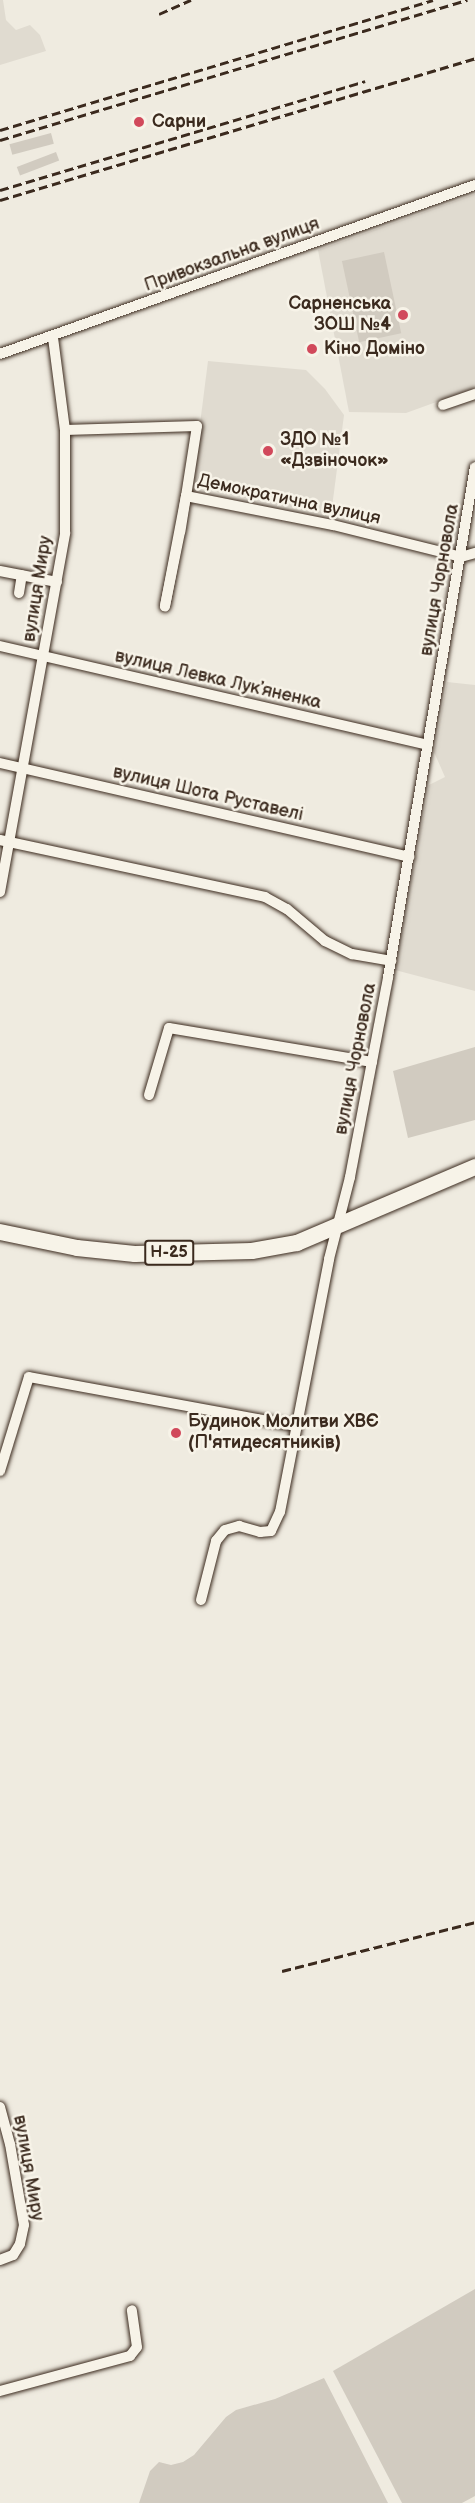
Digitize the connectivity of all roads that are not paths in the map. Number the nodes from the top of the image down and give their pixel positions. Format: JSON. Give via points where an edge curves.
{"nodes":[{"id":1,"x":475,"y":185,"type":"edge"},
{"id":2,"x":53,"y":337,"type":"junction"},
{"id":3,"x":0,"y":354,"type":"edge"},
{"id":4,"x":475,"y":393,"type":"edge"},
{"id":5,"x":442,"y":405,"type":"dead end"},
{"id":6,"x":65,"y":430,"type":"junction"},
{"id":7,"x":475,"y":468,"type":"edge"},
{"id":8,"x":186,"y":496,"type":"junction"},
{"id":9,"x":475,"y":553,"type":"edge"},
{"id":10,"x":461,"y":557,"type":"junction"},
{"id":11,"x":0,"y":571,"type":"edge"},
{"id":12,"x":22,"y":575,"type":"junction"},
{"id":13,"x":57,"y":582,"type":"junction"},
{"id":14,"x":19,"y":594,"type":"dead end"},
{"id":15,"x":0,"y":646,"type":"edge"},
{"id":16,"x":44,"y":656,"type":"junction"},
{"id":17,"x":428,"y":745,"type":"junction"},
{"id":18,"x":0,"y":762,"type":"edge"},
{"id":19,"x":22,"y":768,"type":"junction"},
{"id":20,"x":5,"y":841,"type":"edge"},
{"id":21,"x":409,"y":857,"type":"junction"},
{"id":22,"x":0,"y":892,"type":"edge"},
{"id":23,"x":391,"y":961,"type":"junction"},
{"id":24,"x":372,"y":1062,"type":"junction"},
{"id":25,"x":149,"y":1095,"type":"dead end"},
{"id":26,"x":475,"y":1167,"type":"edge"},
{"id":27,"x":336,"y":1227,"type":"junction"},
{"id":28,"x":0,"y":1232,"type":"edge"},
{"id":29,"x":296,"y":1426,"type":"junction"},
{"id":30,"x":0,"y":1471,"type":"edge"},
{"id":31,"x":201,"y":1600,"type":"dead end"},
{"id":32,"x":0,"y":2107,"type":"edge"},
{"id":33,"x":0,"y":2260,"type":"edge"},
{"id":34,"x":132,"y":2310,"type":"dead end"},
{"id":35,"x":0,"y":2391,"type":"edge"}],
"edges":[{"from":1,"to":2,"type":"street","name":"Привокзальна вулиця"},
{"from":2,"to":3,"type":"street","name":"Привокзальна вулиця"},
{"from":2,"to":6,"type":"street","name":"вулиця Миру"},
{"from":4,"to":5,"type":"street"},
{"from":6,"to":8,"type":"street","name":"Демократична вулиця","via":[[197,426]]},
{"from":6,"to":13,"type":"street","name":"вулиця Миру","via":[[65,533]]},
{"from":7,"to":10,"type":"street","name":"вулиця Чорновола"},
{"from":8,"to":8,"type":"street","via":[[167,595],[165,606],[180,532]]},
{"from":8,"to":10,"type":"street","name":"Демократична вулиця","via":[[333,525]]},
{"from":9,"to":10,"type":"street","name":"Демократична вулиця"},
{"from":10,"to":17,"type":"street","name":"вулиця Чорновола"},
{"from":11,"to":12,"type":"street"},
{"from":12,"to":13,"type":"street"},
{"from":12,"to":14,"type":"street"},
{"from":13,"to":16,"type":"street","name":"вулиця Миру"},
{"from":15,"to":16,"type":"street","name":"вулиця Левка Лукʼяненка"},
{"from":16,"to":17,"type":"street","name":"вулиця Левка Лукʼяненка"},
{"from":16,"to":19,"type":"street","name":"вулиця Миру"},
{"from":17,"to":21,"type":"street","name":"вулиця Чорновола"},
{"from":18,"to":19,"type":"street","name":"вулиця Шота Руставелі"},
{"from":19,"to":20,"type":"street","name":"вулиця Миру"},
{"from":19,"to":21,"type":"street","name":"вулиця Шота Руставелі"},
{"from":20,"to":22,"type":"street","name":"вулиця Миру"},
{"from":20,"to":23,"type":"street","via":[[265,897],[287,909],[325,941],[352,954]]},
{"from":21,"to":23,"type":"street","name":"вулиця Чорновола"},
{"from":23,"to":24,"type":"street","name":"вулиця Чорновола"},
{"from":24,"to":25,"type":"street","via":[[169,1028]]},
{"from":24,"to":27,"type":"street","name":"вулиця Чорновола","via":[[350,1177]]},
{"from":26,"to":27,"type":"main road","number":"Н-25"},
{"from":27,"to":28,"type":"main road","number":"Н-25","via":[[297,1243],[252,1251],[135,1254],[77,1248]]},
{"from":27,"to":29,"type":"street","name":"вулиця Чорновола"},
{"from":29,"to":30,"type":"street","via":[[29,1377]]},
{"from":29,"to":31,"type":"street","name":"вулиця Чорновола","via":[[276,1522],[271,1531],[238,1526],[225,1530],[216,1541]]},
{"from":32,"to":33,"type":"street","name":"вулиця Миру","via":[[24,2225],[13,2255]]},
{"from":34,"to":35,"type":"street","via":[[137,2347],[130,2356]]}]}
